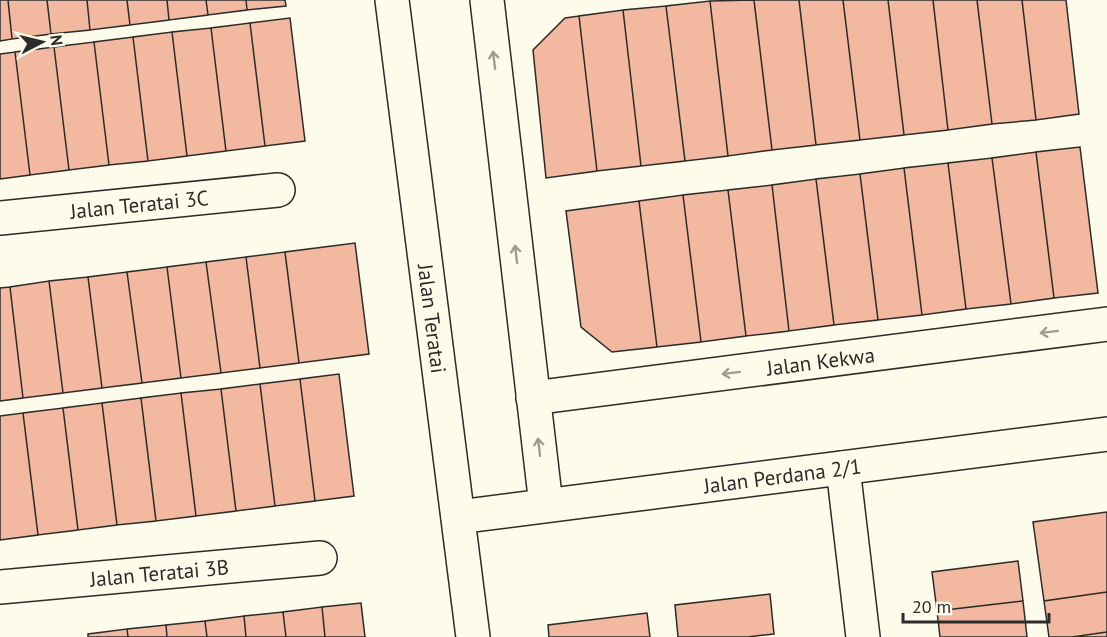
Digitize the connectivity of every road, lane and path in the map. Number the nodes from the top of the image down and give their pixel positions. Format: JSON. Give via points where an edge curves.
{"nodes":[{"id":1,"x":392,"y":0,"type":"edge"},
{"id":2,"x":487,"y":0,"type":"edge"},
{"id":3,"x":278,"y":190,"type":"dead end"},
{"id":4,"x":0,"y":218,"type":"edge"},
{"id":5,"x":1107,"y":324,"type":"edge"},
{"id":6,"x":533,"y":398,"type":"junction"},
{"id":7,"x":1107,"y":434,"type":"edge"},
{"id":8,"x":843,"y":468,"type":"junction"},
{"id":9,"x":546,"y":505,"type":"junction"},
{"id":10,"x":458,"y":517,"type":"junction"},
{"id":11,"x":320,"y":558,"type":"dead end"},
{"id":12,"x":0,"y":587,"type":"edge"},
{"id":13,"x":473,"y":637,"type":"edge"},
{"id":14,"x":863,"y":637,"type":"edge"}],
"edges":[{"from":1,"to":10,"type":"street","name":"Jalan Teratai"},
{"from":6,"to":2,"type":"street","one_way":true},
{"from":3,"to":4,"type":"street","name":"Jalan Teratai 3C"},
{"from":5,"to":6,"type":"street","name":"Jalan Kekwa","one_way":true},
{"from":9,"to":6,"type":"street","one_way":true},
{"from":7,"to":8,"type":"street","name":"Jalan Perdana 2/1"},
{"from":8,"to":9,"type":"street","name":"Jalan Perdana 2/1"},
{"from":8,"to":14,"type":"street"},
{"from":9,"to":10,"type":"street","name":"Jalan Perdana 2/1"},
{"from":10,"to":13,"type":"street","name":"Jalan Teratai"},
{"from":11,"to":12,"type":"street","name":"Jalan Teratai 3B"}]}
